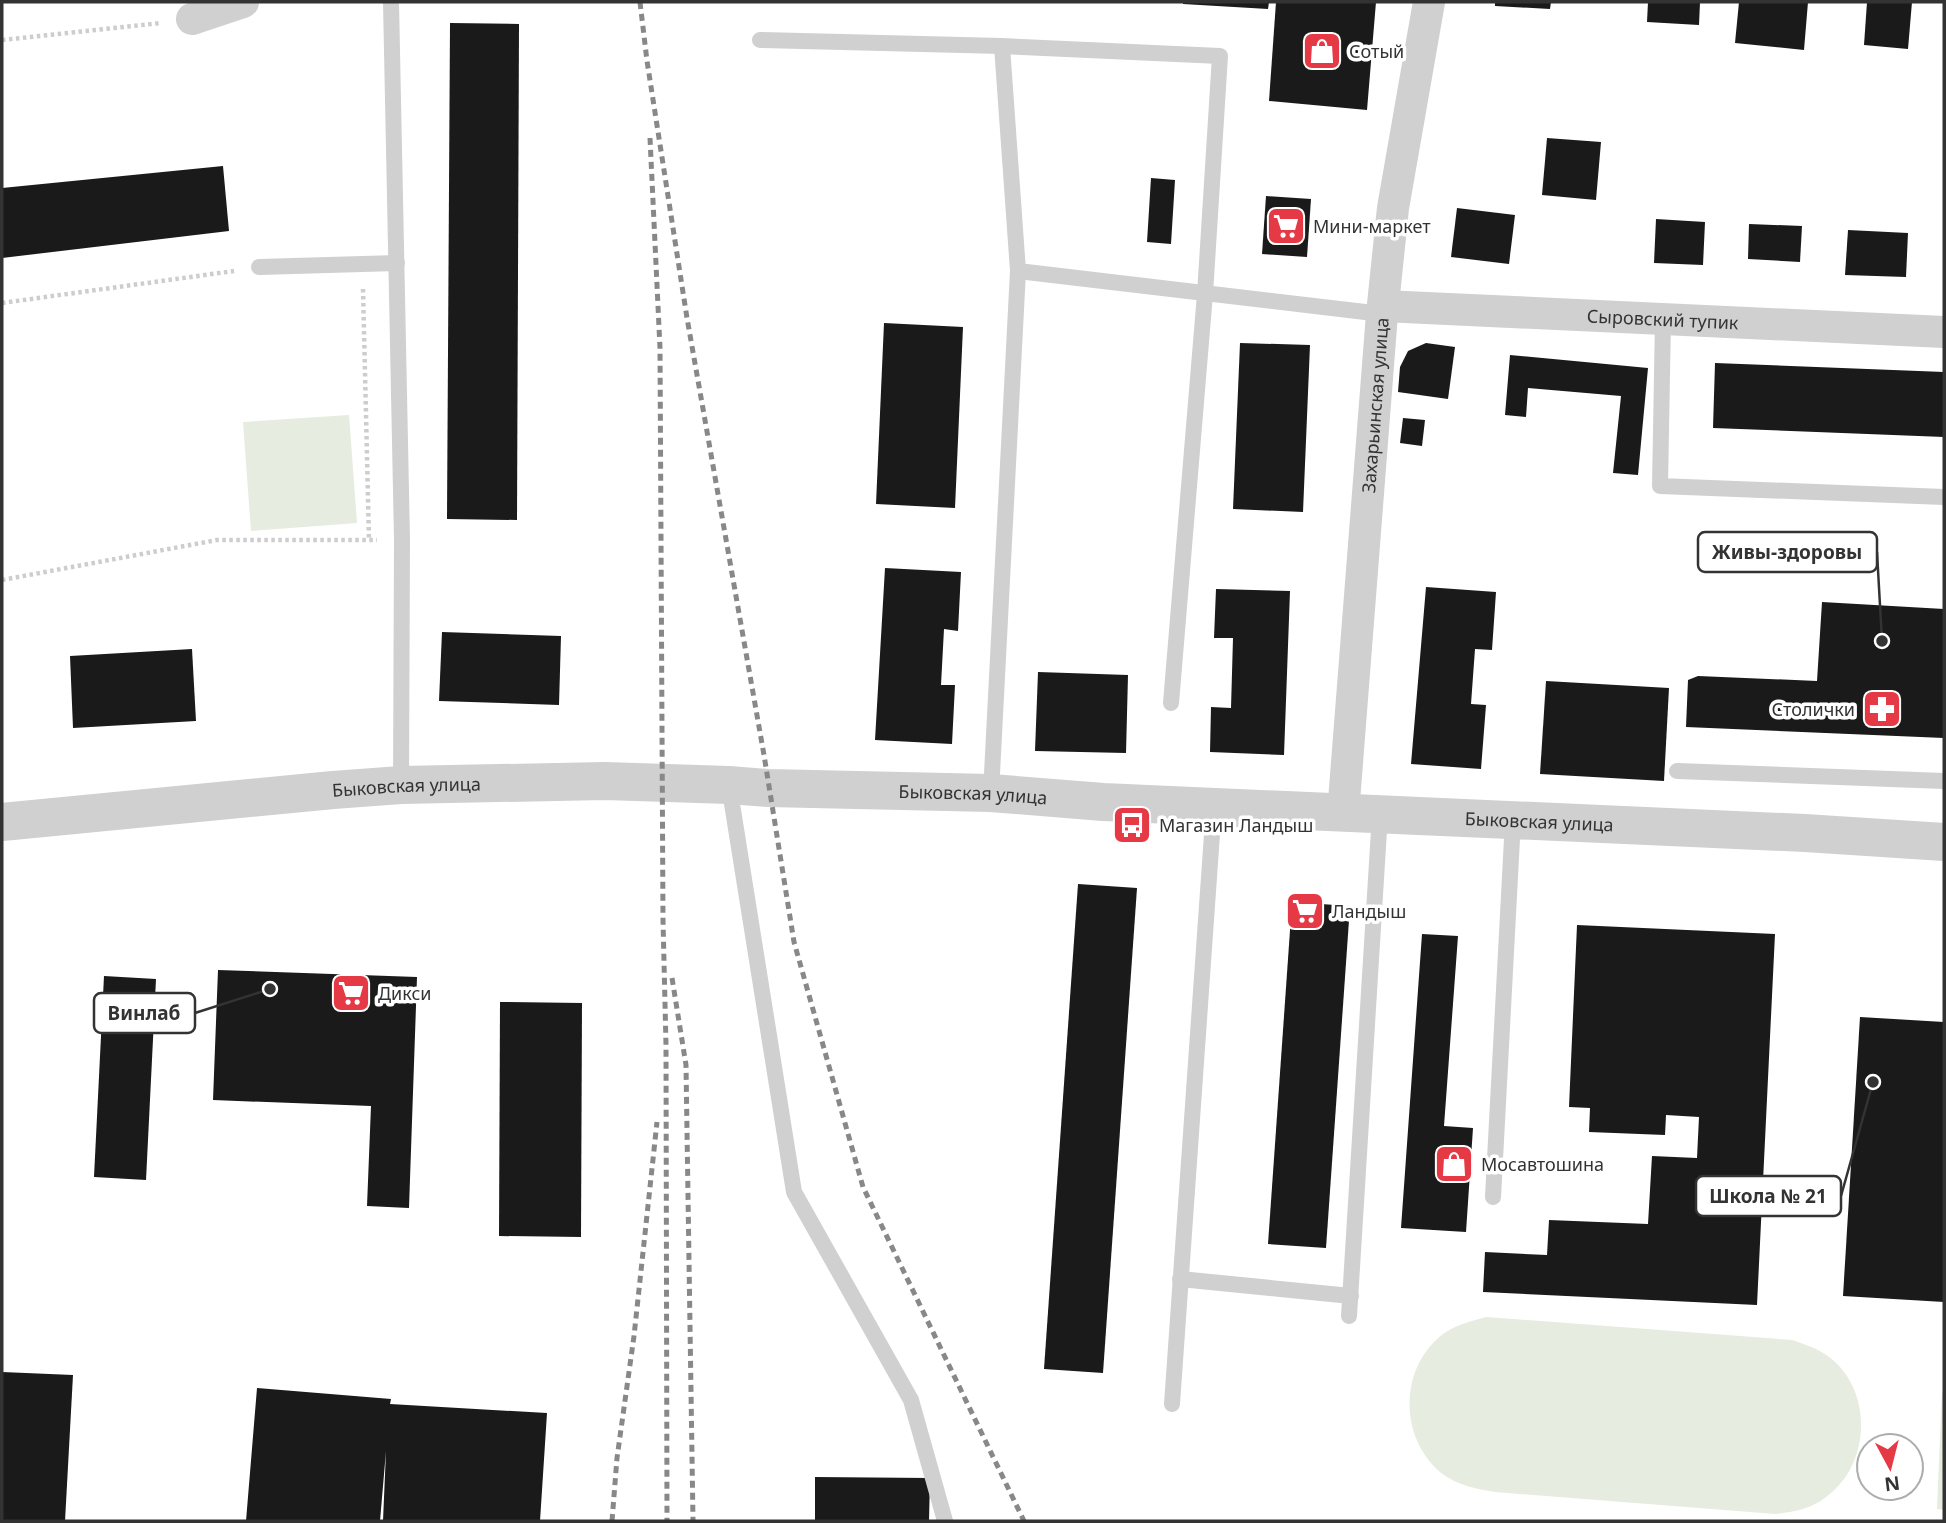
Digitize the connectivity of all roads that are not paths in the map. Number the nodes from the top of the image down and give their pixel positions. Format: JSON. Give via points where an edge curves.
{"nodes":[{"id":1,"x":243,"y":2,"type":"edge"},
{"id":2,"x":391,"y":2,"type":"edge"},
{"id":3,"x":1429,"y":2,"type":"edge"},
{"id":4,"x":192,"y":19,"type":"road end"},
{"id":5,"x":760,"y":40,"type":"dead end"},
{"id":6,"x":1002,"y":46,"type":"junction"},
{"id":7,"x":397,"y":263,"type":"junction"},
{"id":8,"x":259,"y":267,"type":"road end"},
{"id":9,"x":1018,"y":271,"type":"junction"},
{"id":10,"x":1205,"y":294,"type":"junction"},
{"id":11,"x":1382,"y":310,"type":"junction"},
{"id":12,"x":1663,"y":319,"type":"junction"},
{"id":13,"x":1944,"y":332,"type":"edge"},
{"id":14,"x":1944,"y":497,"type":"edge"},
{"id":15,"x":1171,"y":703,"type":"dead end"},
{"id":16,"x":1677,"y":771,"type":"dead end"},
{"id":17,"x":1944,"y":781,"type":"edge"},
{"id":18,"x":401,"y":785,"type":"junction"},
{"id":19,"x":729,"y":785,"type":"junction"},
{"id":20,"x":991,"y":793,"type":"junction"},
{"id":21,"x":1214,"y":806,"type":"junction"},
{"id":22,"x":1362,"y":814,"type":"junction"},
{"id":23,"x":1513,"y":820,"type":"junction"},
{"id":24,"x":2,"y":822,"type":"edge"},
{"id":25,"x":1944,"y":842,"type":"edge"},
{"id":26,"x":1493,"y":1196,"type":"dead end"},
{"id":27,"x":1180,"y":1279,"type":"junction"},
{"id":28,"x":1350,"y":1296,"type":"junction"},
{"id":29,"x":1349,"y":1316,"type":"dead end"},
{"id":30,"x":1172,"y":1404,"type":"dead end"},
{"id":31,"x":945,"y":1521,"type":"edge"}],
"edges":[{"from":1,"to":4,"type":"street"},
{"from":2,"to":7,"type":"lane"},
{"from":3,"to":11,"type":"street","name":"Захарьинская улица","via":[[1393,208]]},
{"from":5,"to":6,"type":"lane"},
{"from":6,"to":9,"type":"lane"},
{"from":6,"to":10,"type":"lane","via":[[1220,56]]},
{"from":7,"to":8,"type":"lane"},
{"from":7,"to":18,"type":"lane"},
{"from":9,"to":10,"type":"lane"},
{"from":9,"to":20,"type":"lane"},
{"from":10,"to":11,"type":"lane"},
{"from":10,"to":15,"type":"lane"},
{"from":11,"to":12,"type":"street","name":"Сыровский тупик"},
{"from":11,"to":22,"type":"street","name":"Захарьинская улица"},
{"from":12,"to":13,"type":"street","name":"Сыровский тупик"},
{"from":12,"to":14,"type":"lane","via":[[1660,485]]},
{"from":16,"to":17,"type":"lane"},
{"from":18,"to":19,"type":"street","name":"Быковская улица","via":[[605,781]]},
{"from":18,"to":24,"type":"street","name":"Быковская улица"},
{"from":19,"to":20,"type":"street","name":"Быковская улица"},
{"from":19,"to":31,"type":"lane","via":[[794,1192],[911,1400]]},
{"from":20,"to":21,"type":"street","name":"Быковская улица"},
{"from":21,"to":22,"type":"street","name":"Быковская улица"},
{"from":21,"to":27,"type":"lane"},
{"from":22,"to":23,"type":"street","name":"Быковская улица"},
{"from":22,"to":28,"type":"lane"},
{"from":23,"to":25,"type":"street","name":"Быковская улица"},
{"from":23,"to":26,"type":"lane"},
{"from":27,"to":28,"type":"lane"},
{"from":27,"to":30,"type":"lane"},
{"from":28,"to":29,"type":"lane"}]}
